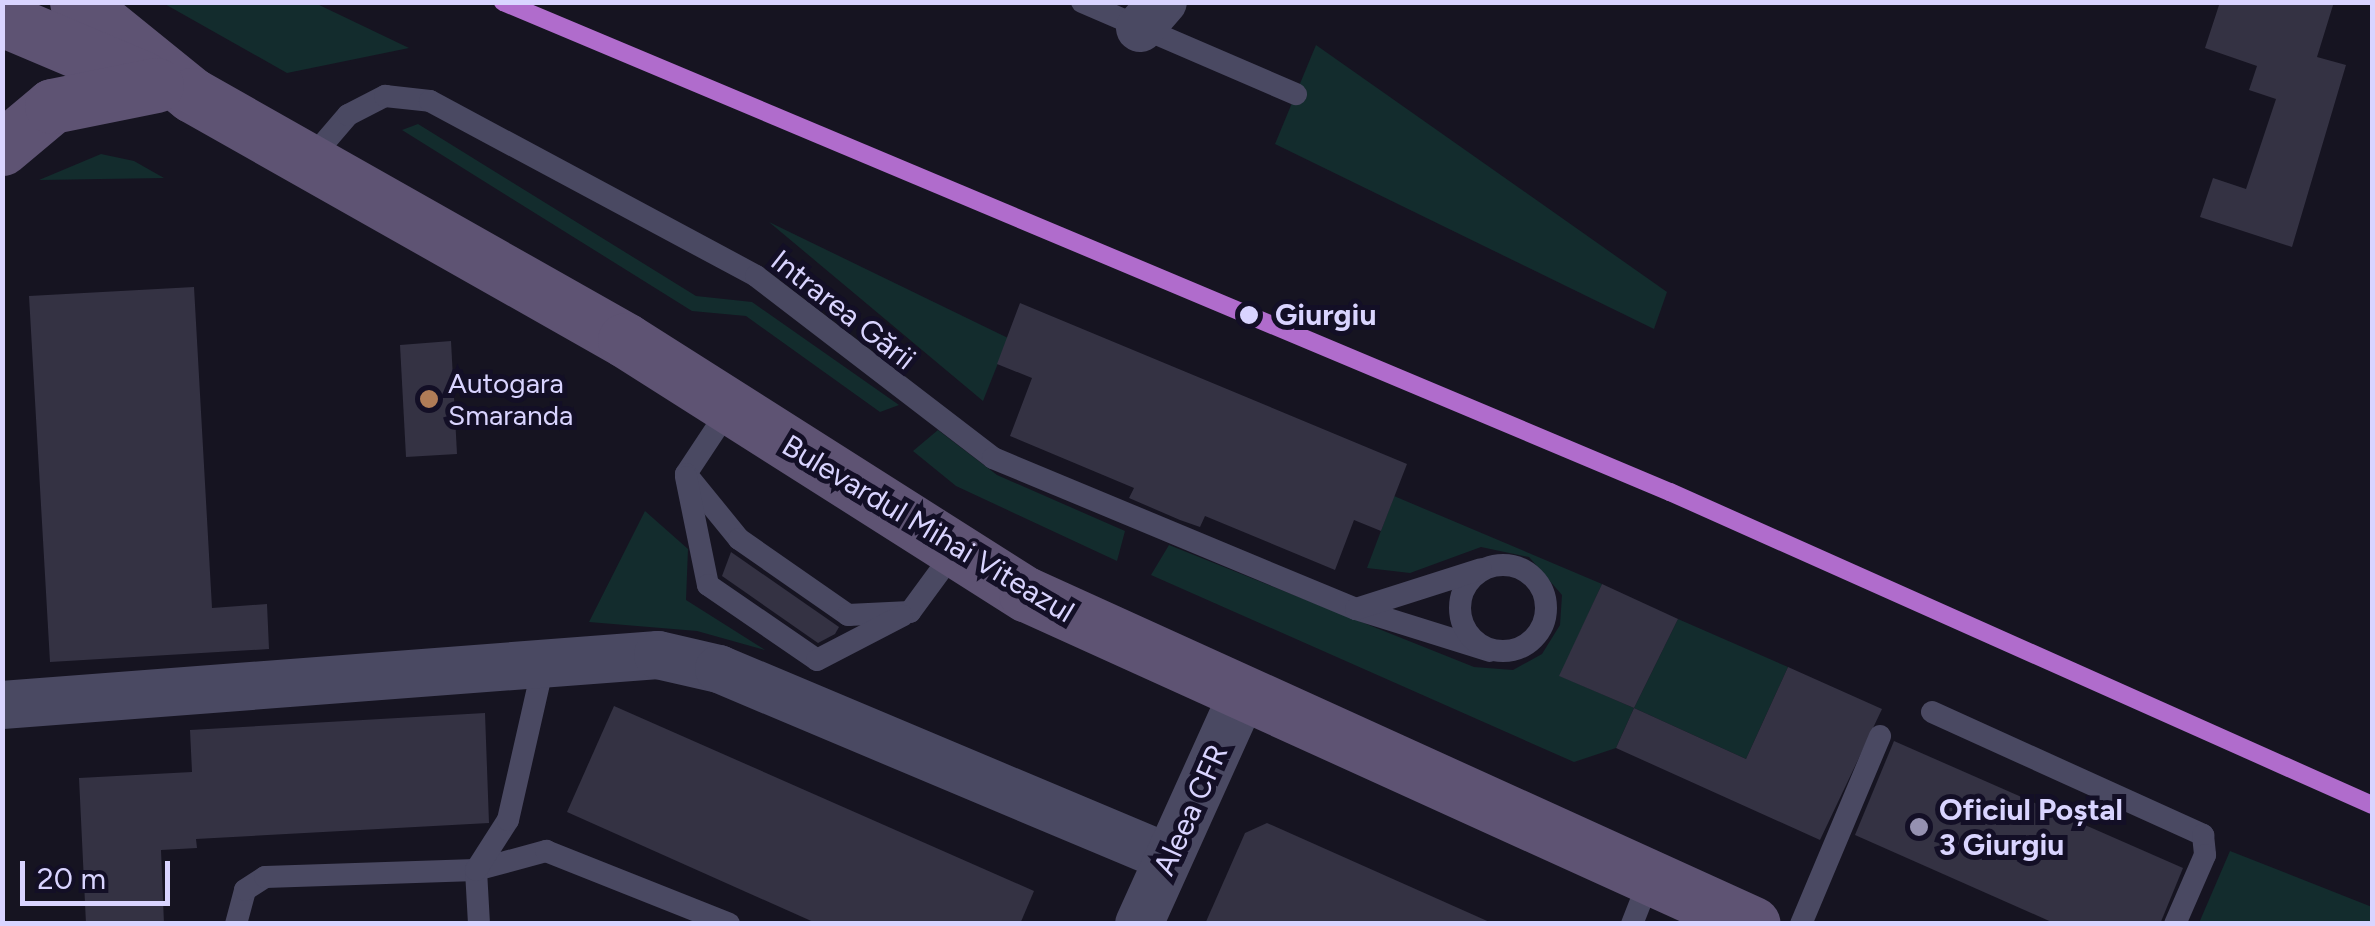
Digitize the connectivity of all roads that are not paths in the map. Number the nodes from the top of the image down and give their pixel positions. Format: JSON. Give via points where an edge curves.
{"nodes":[{"id":1,"x":77,"y":2,"type":"edge"},
{"id":2,"x":1082,"y":2,"type":"edge"},
{"id":3,"x":1151,"y":15,"type":"edge"},
{"id":4,"x":2,"y":19,"type":"edge"},
{"id":5,"x":176,"y":90,"type":"junction"},
{"id":6,"x":1296,"y":94,"type":"dead end"},
{"id":7,"x":2,"y":148,"type":"edge"},
{"id":8,"x":312,"y":158,"type":"junction"},
{"id":9,"x":729,"y":409,"type":"junction"},
{"id":10,"x":686,"y":474,"type":"junction"},
{"id":11,"x":954,"y":552,"type":"junction"},
{"id":12,"x":1485,"y":568,"type":"junction"},
{"id":13,"x":1356,"y":609,"type":"junction"},
{"id":14,"x":910,"y":612,"type":"junction"},
{"id":15,"x":1490,"y":651,"type":"junction"},
{"id":16,"x":544,"y":662,"type":"junction"},
{"id":17,"x":1242,"y":696,"type":"junction"},
{"id":18,"x":2,"y":705,"type":"edge"},
{"id":19,"x":1932,"y":712,"type":"dead end"},
{"id":20,"x":1880,"y":736,"type":"dead end"},
{"id":21,"x":1168,"y":858,"type":"junction"},
{"id":22,"x":476,"y":870,"type":"junction"},
{"id":23,"x":1641,"y":901,"type":"edge"},
{"id":24,"x":236,"y":924,"type":"edge"},
{"id":25,"x":479,"y":924,"type":"edge"},
{"id":26,"x":729,"y":924,"type":"edge"},
{"id":27,"x":1140,"y":924,"type":"edge"},
{"id":28,"x":1753,"y":924,"type":"edge"},
{"id":29,"x":1801,"y":924,"type":"edge"},
{"id":30,"x":2175,"y":924,"type":"edge"}],
"edges":[{"from":1,"to":5,"type":"main road","name":"Bulevardul Mihai Viteazul"},
{"from":2,"to":3,"type":"lane"},
{"from":3,"to":6,"type":"lane"},
{"from":4,"to":5,"type":"main road","name":"Bulevardul Mihai Viteazul"},
{"from":5,"to":7,"type":"main road","via":[[52,106]]},
{"from":5,"to":8,"type":"main road","name":"Bulevardul Mihai Viteazul"},
{"from":8,"to":9,"type":"main road","name":"Bulevardul Mihai Viteazul"},
{"from":8,"to":13,"type":"lane","name":"Intrarea Gării","via":[[348,115],[385,96],[430,101],[756,276],[994,458]]},
{"from":9,"to":10,"type":"lane"},
{"from":9,"to":11,"type":"main road","name":"Bulevardul Mihai Viteazul"},
{"from":10,"to":14,"type":"lane","via":[[740,539],[848,615]]},
{"from":10,"to":14,"type":"lane","via":[[708,585],[816,660]]},
{"from":11,"to":14,"type":"lane"},
{"from":11,"to":17,"type":"main road","name":"Bulevardul Mihai Viteazul"},
{"from":12,"to":13,"type":"lane"},
{"from":12,"to":15,"type":"lane","via":[[1460,604],[1466,632]]},
{"from":12,"to":15,"type":"lane","via":[[1529,573],[1547,613],[1520,648]]},
{"from":13,"to":15,"type":"lane","name":"Intrarea Gării"},
{"from":16,"to":18,"type":"street"},
{"from":16,"to":21,"type":"street","via":[[658,655],[719,669]]},
{"from":16,"to":22,"type":"lane","via":[[508,820]]},
{"from":17,"to":21,"type":"street","name":"Aleea CFR"},
{"from":17,"to":23,"type":"main road","name":"Bulevardul Mihai Viteazul"},
{"from":19,"to":30,"type":"lane","via":[[2203,835],[2205,855]]},
{"from":20,"to":29,"type":"lane"},
{"from":21,"to":27,"type":"street","name":"Aleea CFR"},
{"from":22,"to":24,"type":"lane","via":[[266,878],[245,890]]},
{"from":22,"to":25,"type":"lane"},
{"from":22,"to":26,"type":"lane","via":[[546,851]]},
{"from":23,"to":28,"type":"main road","name":"Bulevardul Mihai Viteazul"}]}
